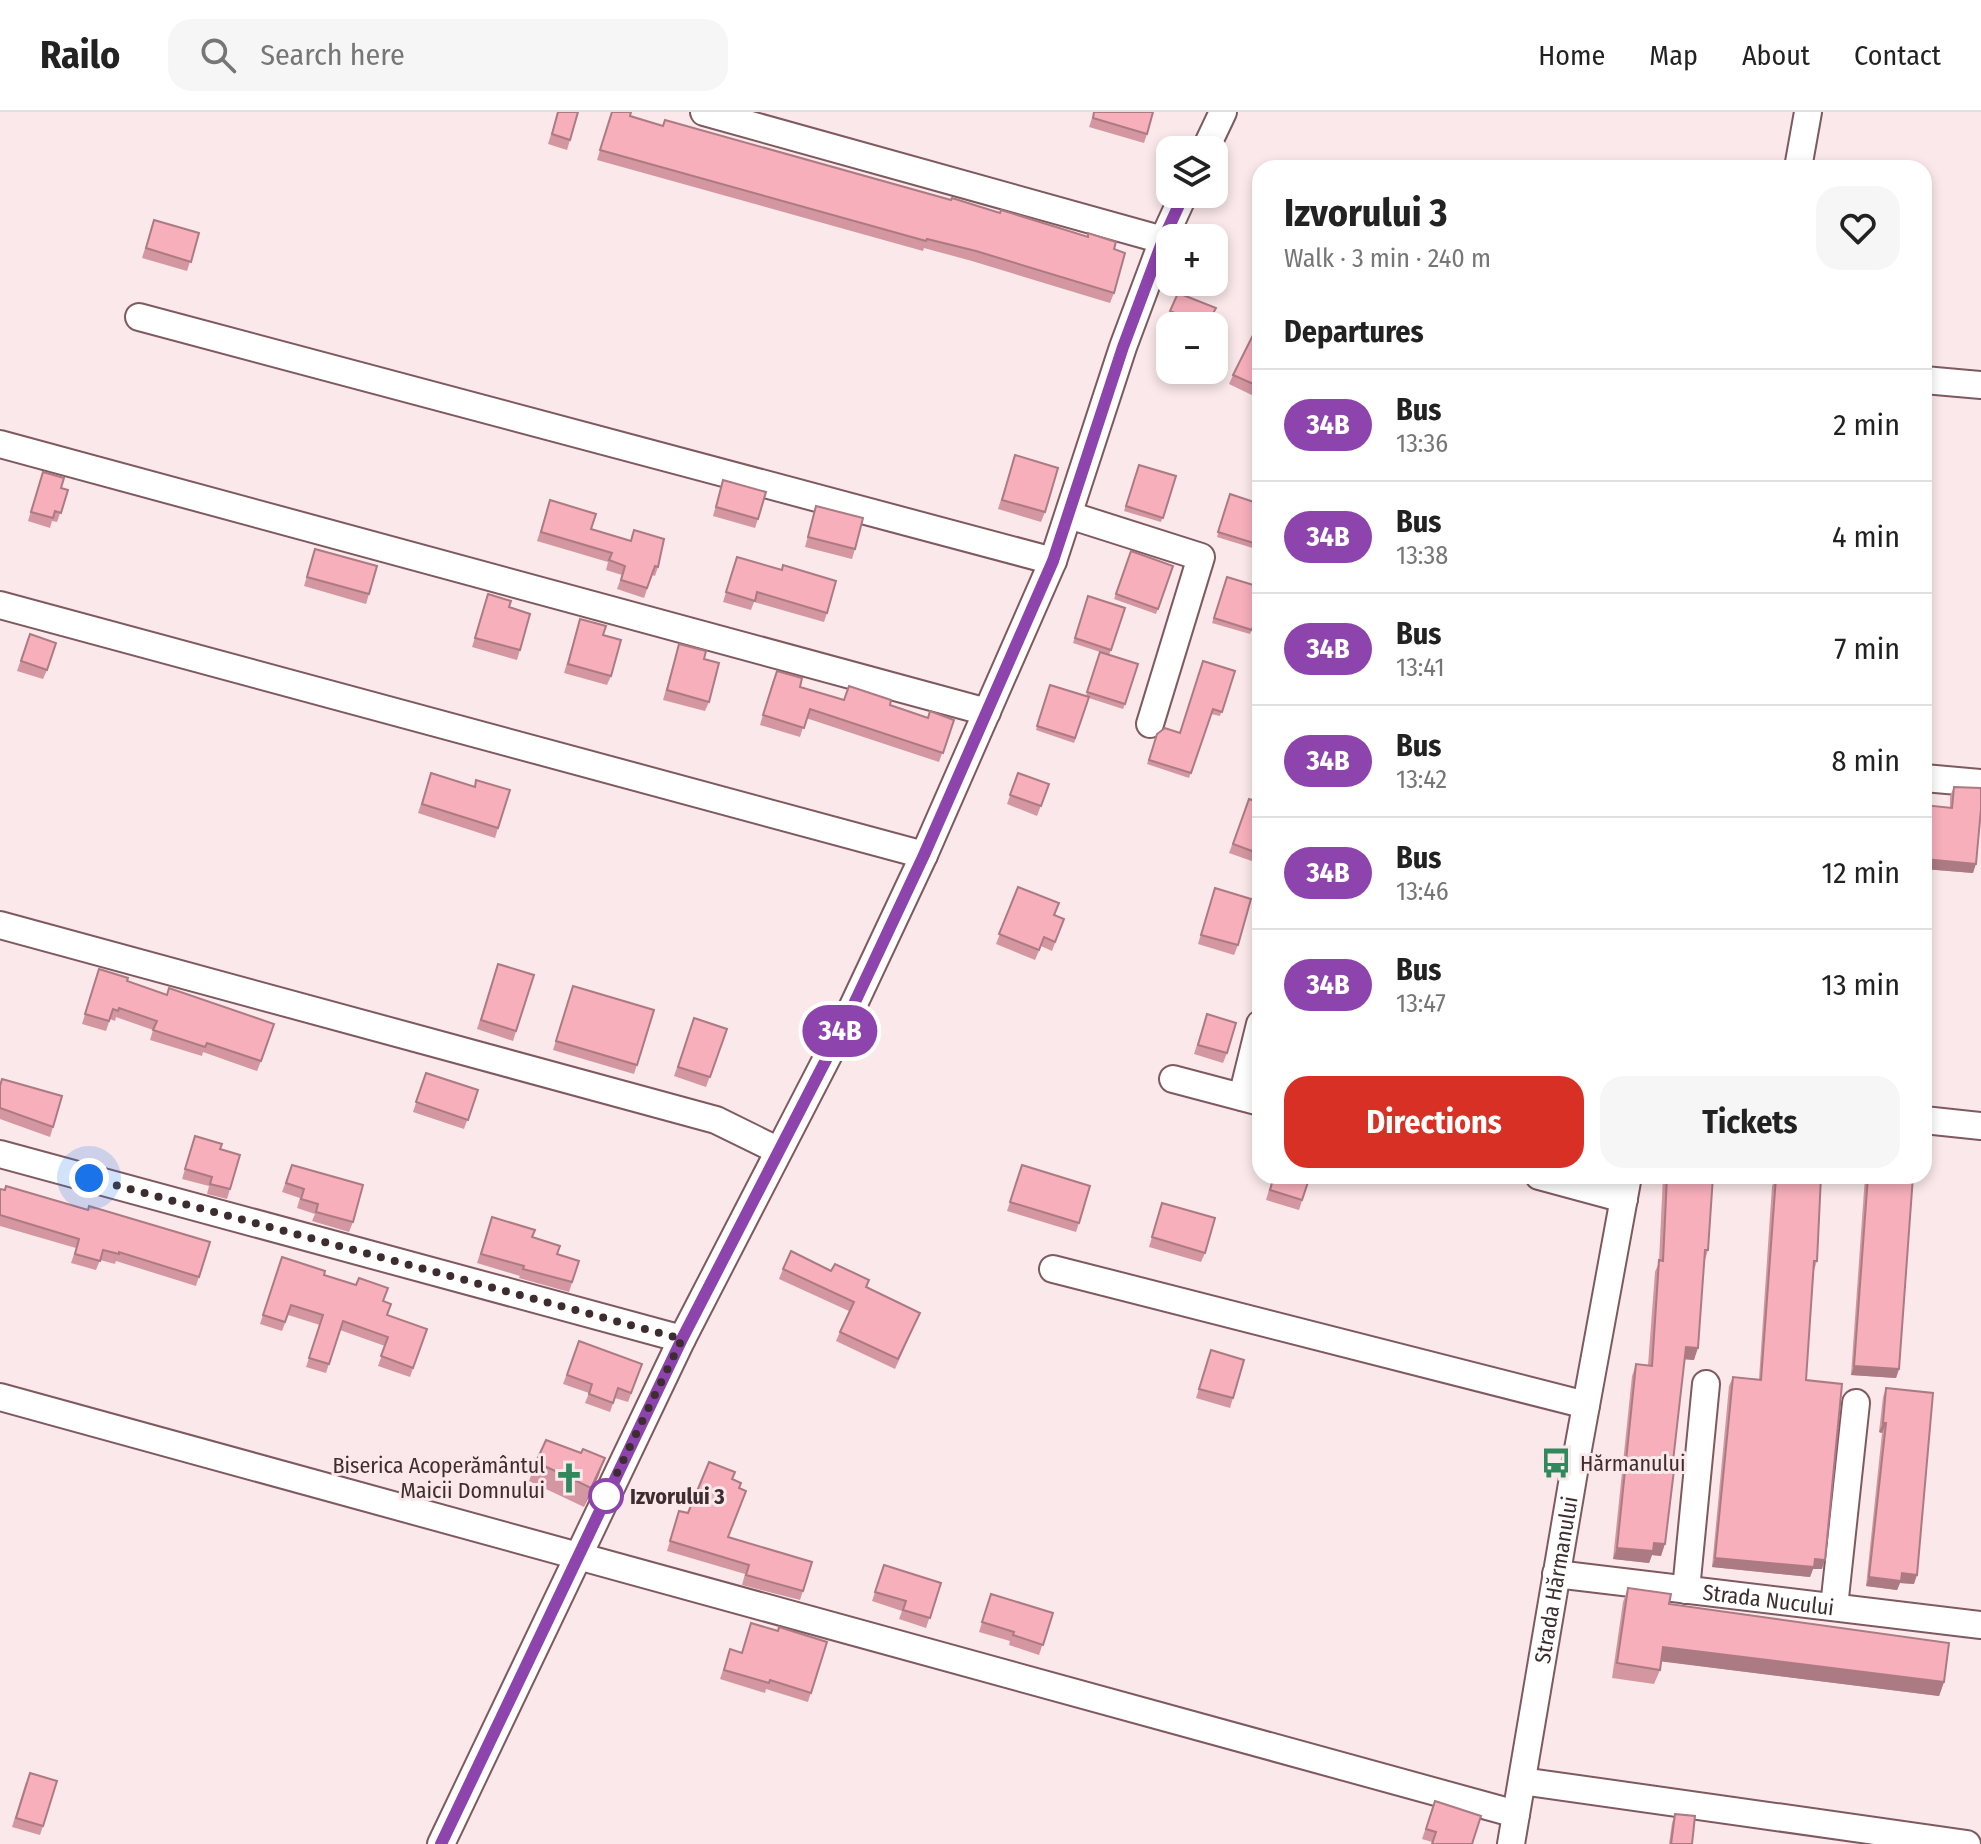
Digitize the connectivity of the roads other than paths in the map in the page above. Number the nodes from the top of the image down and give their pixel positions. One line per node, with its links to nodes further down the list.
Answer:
1 (704, 112): 6 (street)
2 (1223, 112): 4 (street)
3 (1808, 112): 5 (street)
4 (1212, 136)
5 (1799, 160)
6 (1156, 238)
7 (1156, 259): 12 (street)
8 (139, 317): 13 (street)
9 (1932, 381): 10 (street)
10 (1981, 385)
11 (0, 444): 15 (street)
12 (1069, 515): 13 (street); 16 (street)
13 (1053, 561): 15 (street)
14 (0, 605): 19 (street)
15 (987, 712): 19 (street)
16 (1150, 724)
17 (1932, 779): 18 (street)
18 (1981, 783)
19 (924, 855): 25 (street)
20 (0, 925): 25 (street)
21 (1173, 1079): 22 (street)
22 (1251, 1099)
23 (1932, 1121): 24 (street)
24 (1981, 1126)
25 (777, 1150): 30 (street)
26 (0, 1154): 30 (street)
27 (1602, 1184): 28 (street)
28 (1626, 1187): 34 (street, Strada Hărmanului)
29 (1053, 1269): 34 (street)
30 (682, 1339): 35 (street)
31 (1706, 1384): 37 (street)
32 (0, 1397): 35 (street)
33 (1856, 1403): 38 (street)
34 (1586, 1405): 36 (street, Strada Hărmanului)
35 (576, 1557): 41 (street); 42 (street)
36 (1556, 1574): 37 (street, Strada Nucului); 40 (street, Strada Hărmanului)
37 (1686, 1590): 38 (street, Strada Nucului)
38 (1834, 1607): 39 (street, Strada Nucului)
39 (1981, 1625)
40 (1522, 1781): 41 (street, Strada Hărmanului); 44 (street)
41 (1516, 1814): 43 (street, Strada Hărmanului)
42 (441, 1844)
43 (1511, 1844)
44 (1967, 1844)

